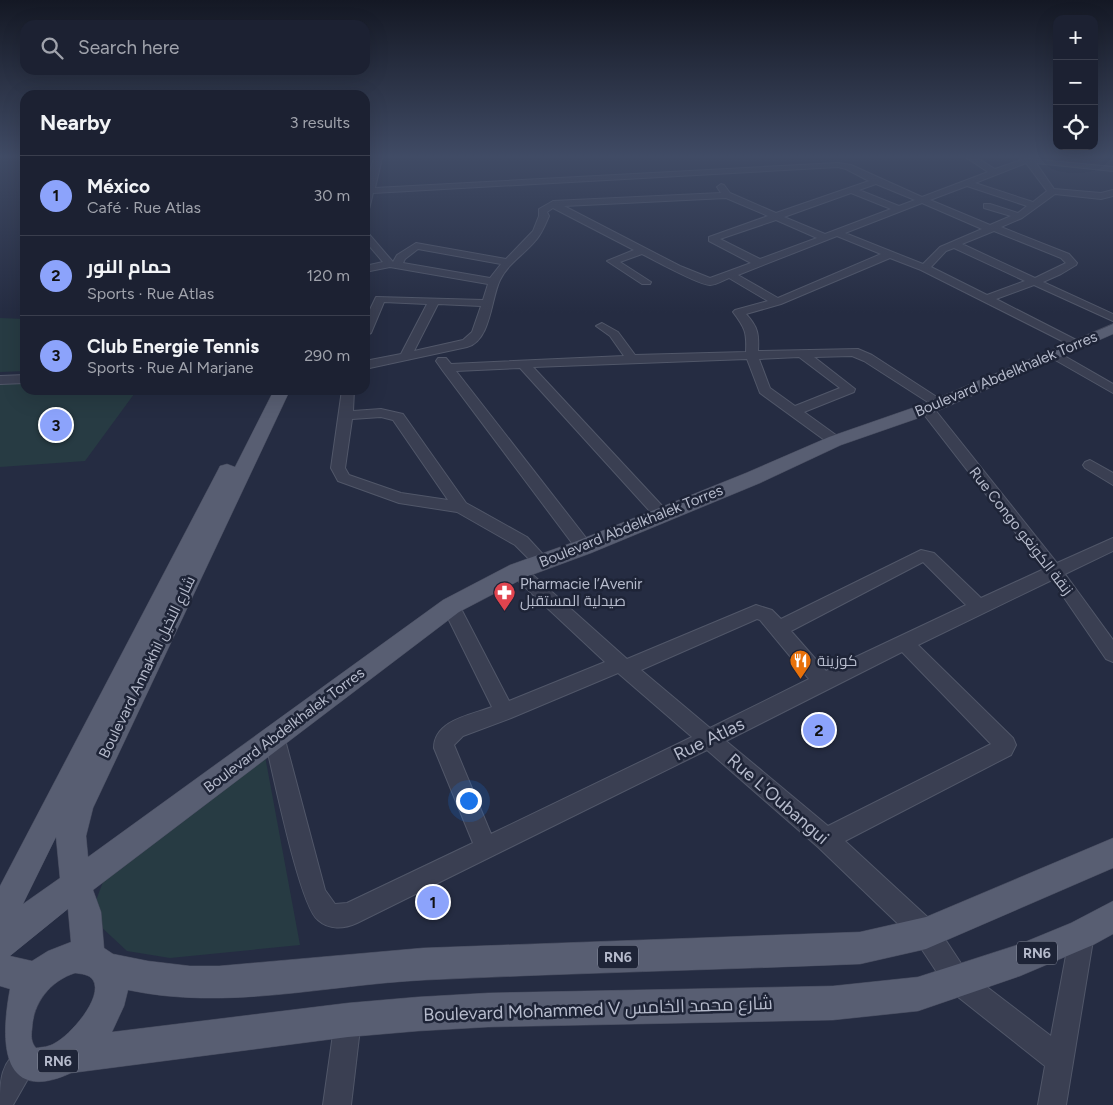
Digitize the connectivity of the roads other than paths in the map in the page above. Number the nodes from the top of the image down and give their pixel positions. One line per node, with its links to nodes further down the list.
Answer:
1 (543, 210): 18 (street)
2 (563, 210): 16 (street)
3 (761, 210): 9 (street)
4 (795, 210): 9 (street)
5 (897, 210): 12 (street)
6 (945, 210): 11 (street)
7 (998, 210): 10 (street)
8 (1028, 210): 10 (street)
9 (776, 216): 13 (street); 19 (street)
10 (1019, 216): 11 (street)
11 (993, 228): 15 (street); 24 (street)
12 (838, 234): 13 (street); 17 (street)
13 (826, 238): 19 (street)
14 (370, 240): 20 (street)
15 (954, 244): 22 (street); 24 (street)
16 (644, 250): 23 (street); 26 (street)
17 (890, 254): 22 (street); 29 (street)
18 (508, 262): 20 (street); 25 (street)
19 (760, 263): 23 (street)
20 (394, 265): 21 (street); 25 (street)
21 (370, 268)
22 (925, 268): 27 (street)
23 (731, 275): 29 (street)
24 (1032, 281): 27 (street); 31 (street)
25 (493, 282): 30 (street)
26 (646, 282)
27 (985, 299): 35 (street)
28 (434, 302): 30 (street); 32 (street); 40 (street)
29 (777, 302): 39 (street)
30 (488, 303): 36 (street)
31 (1113, 318)
32 (370, 322)
33 (602, 326): 41 (street)
34 (1113, 328): 35 (main road, Boulevard Abdelkhalek Torres)
35 (1078, 344): 38 (main road, Boulevard Abdelkhalek Torres)
36 (435, 351): 40 (street); 44 (street)
37 (801, 353): 39 (street); 51 (street); 52 (street)
38 (1054, 354): 47 (street); 51 (main road, Boulevard Abdelkhalek Torres)
39 (752, 355): 41 (street); 52 (street)
40 (405, 357): 42 (street)
41 (632, 359): 43 (street)
42 (370, 364)
43 (523, 364): 44 (street); 58 (street)
44 (447, 368): 60 (street)
45 (20, 379): 46 (street)
46 (0, 380)
47 (1113, 388)
48 (265, 395): 78 (main road, Boulevard Annakhil شارع النخيل)
49 (280, 395): 76 (main road, Boulevard Annakhil شارع النخيل)
50 (348, 395): 53 (street)
51 (933, 406): 54 (main road, Boulevard Abdelkhalek Torres); 62 (street, Rue Congo زنقة الكونغو)
52 (794, 411): 54 (street)
53 (346, 415): 57 (street); 57 (street)
54 (835, 441): 58 (main road, Boulevard Abdelkhalek Torres)
55 (1090, 465): 56 (street)
56 (1113, 480)
57 (461, 507): 61 (street, Rue L'Oubangui)
58 (661, 514): 60 (main road, Boulevard Abdelkhalek Torres)
59 (1113, 544): 62 (street, Rue Atlas)
60 (584, 547): 61 (main road, Boulevard Abdelkhalek Torres)
61 (530, 567): 63 (main road, Boulevard Abdelkhalek Torres); 68 (street, Rue L'Oubangui)
62 (1055, 572): 64 (street, Rue Atlas); 67 (street, Rue Congo زنقة الكونغو)
63 (451, 606): 70 (street); 71 (main road, Boulevard Abdelkhalek Torres)
64 (979, 607): 65 (street); 66 (street, Rue Atlas)
65 (778, 629): 68 (street); 69 (street)
66 (904, 643): 69 (street, Rue Atlas); 73 (street)
67 (1113, 654)
68 (622, 666): 70 (street); 72 (street, Rue L'Oubangui)
69 (823, 681): 72 (street, Rue Atlas)
70 (504, 712): 74 (street)
71 (274, 736): 74 (street, Rue Atlas); 76 (main road, Boulevard Abdelkhalek Torres)
72 (709, 739): 73 (street, Rue L'Oubangui); 74 (street, Rue Atlas)
73 (826, 839): 79 (street, Rue L'Oubangui)
74 (486, 848)
75 (1113, 853): 79 (main road, RN6)
76 (76, 886): 81 (main road, Boulevard Abdelkhalek Torres); 82 (main road, Boulevard Annakhil شارع النخيل)
77 (1113, 917): 80 (main road, Boulevard Mohammed V شارع محمد الخامس / RN6)
78 (0, 918)
79 (926, 934): 82 (main road, RN6); 84 (street, Rue L'Oubangui)
80 (1082, 934): 84 (main road, Boulevard Mohammed V شارع محمد الخامس / RN6); 88 (street)
81 (0, 944)
82 (97, 963): 85 (main road, RN6); 87 (main road, RN6)
83 (0, 970): 85 (main road)
84 (957, 980): 86 (main road, Boulevard Mohammed V شارع محمد الخامس / RN6); 88 (street, Rue L'Oubangui)
85 (18, 997): 89 (main road)
86 (348, 1020): 87 (main road, Boulevard Mohammed V شارع محمد الخامس / RN6); 91 (street)
87 (70, 1055): 89 (main road, RN6)
88 (1060, 1060): 92 (street)
89 (13, 1062): 90 (street)
90 (0, 1101)
91 (337, 1105)
92 (1052, 1105)

